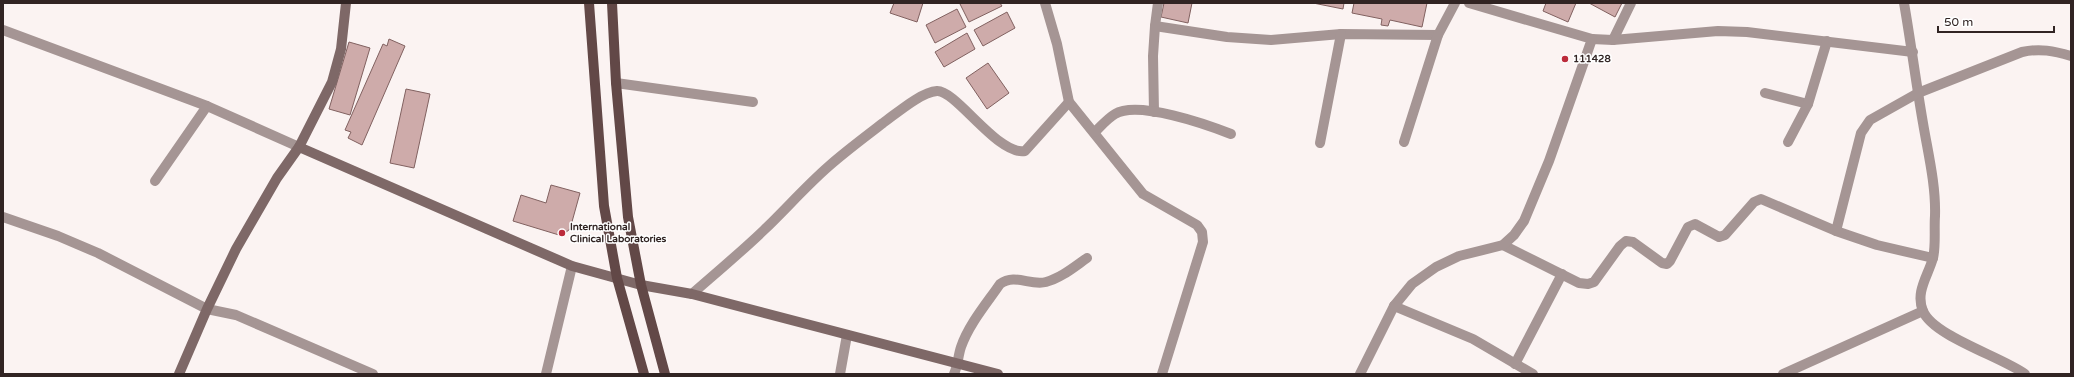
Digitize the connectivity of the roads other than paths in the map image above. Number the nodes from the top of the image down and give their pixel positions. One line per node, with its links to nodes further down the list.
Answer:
1 (346, 3): 32 (street)
2 (589, 3): 41 (main road)
3 (612, 3): 19 (main road)
4 (1045, 3): 23 (street)
5 (1158, 3): 10 (street)
6 (1455, 3): 13 (street)
7 (1469, 3): 14 (street)
8 (1632, 3): 15 (street)
9 (1904, 3): 17 (street)
10 (1155, 26): 12 (street); 26 (street)
11 (3, 30): 25 (street)
12 (1341, 34): 13 (street); 31 (street)
13 (1438, 35): 29 (street)
14 (1592, 39): 15 (street); 36 (street)
15 (1613, 40): 16 (street)
16 (1827, 41): 17 (street); 24 (street)
17 (1912, 52): 21 (street)
18 (2071, 56): 21 (street)
19 (616, 83): 22 (street); 42 (main road)
20 (1765, 93): 24 (street)
21 (1918, 93): 35 (street); 38 (street)
22 (753, 102)
23 (1069, 102): 27 (street); 43 (street)
24 (1808, 104): 30 (street)
25 (207, 106): 32 (street); 33 (street)
26 (1154, 112): 27 (street); 28 (street)
27 (1095, 132): 59 (street)
28 (1231, 134)
29 (1404, 142)
30 (1788, 142)
31 (1320, 143)
32 (299, 147): 39 (street); 45 (street)
33 (154, 181)
34 (3, 217): 45 (street)
35 (1836, 231): 38 (street); 40 (street)
36 (1503, 245): 40 (street); 44 (street)
37 (1087, 258): 48 (street)
38 (1933, 258): 46 (street)
39 (572, 266): 41 (street); 53 (street)
40 (1562, 274): 49 (street)
41 (617, 278): 42 (street); 54 (main road)
42 (641, 285): 43 (street); 55 (main road)
43 (692, 294): 47 (street)
44 (1394, 306): 49 (street); 60 (street)
45 (206, 309): 51 (street); 52 (street)
46 (1923, 311): 50 (street); 63 (street)
47 (847, 335): 48 (street); 56 (street)
48 (958, 363): 57 (street); 58 (street)
49 (1515, 364): 61 (street)
50 (1796, 372): 62 (street)
51 (179, 374)
52 (373, 374)
53 (546, 374)
54 (644, 374)
55 (665, 374)
56 (840, 374)
57 (954, 374)
58 (998, 374)
59 (1162, 374)
60 (1360, 374)
61 (1533, 374)
62 (1783, 374)
63 (2025, 374)

